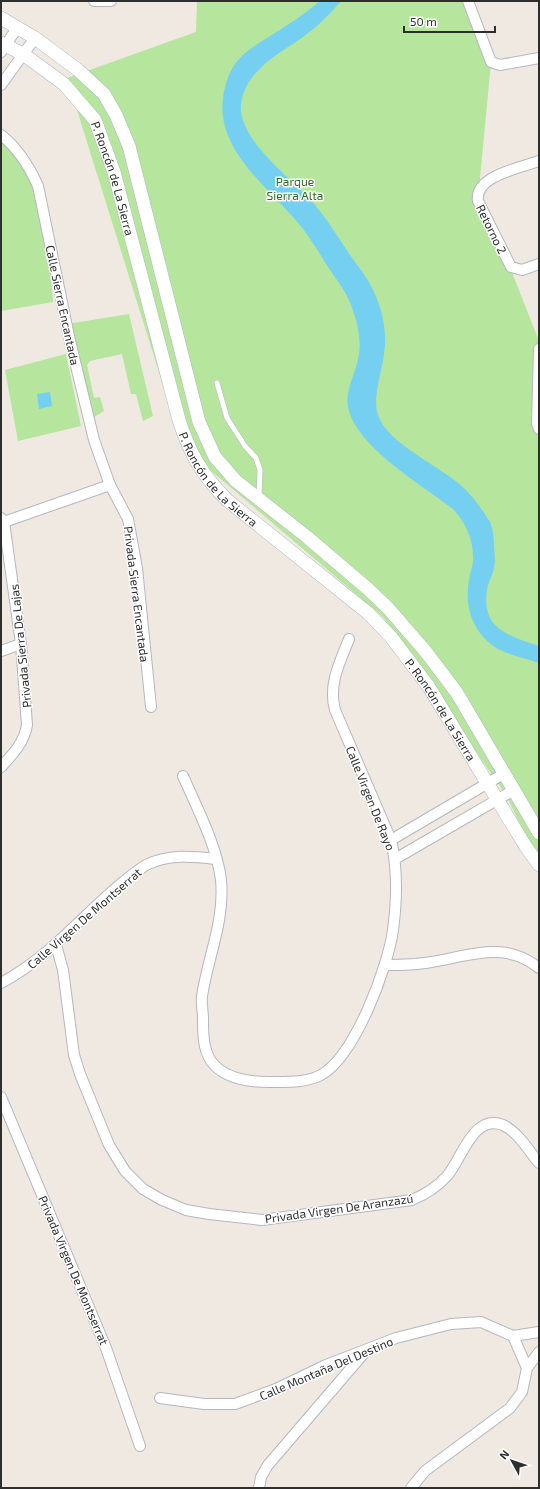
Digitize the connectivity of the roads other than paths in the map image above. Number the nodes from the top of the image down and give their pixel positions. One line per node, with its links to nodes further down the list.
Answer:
1 (94, 1): 2 (street)
2 (111, 1)
3 (468, 1): 9 (street)
4 (1, 18): 5 (street, P. Roncón de La Sierra)
5 (17, 28): 6 (street, P. Roncón de La Sierra); 7 (street)
6 (35, 38): 8 (street); 18 (street, P. Roncón de La Sierra)
7 (2, 47): 8 (street, P. Roncón de La Sierra)
8 (23, 54): 10 (street); 21 (street, P. Roncón de La Sierra)
9 (539, 58)
10 (1, 85)
11 (1, 135): 17 (street, Calle Sierra Encantada)
12 (539, 162): 13 (street, Retorno 2)
13 (535, 265)
14 (539, 350): 16 (street)
15 (217, 383): 18 (lane)
16 (539, 429)
17 (110, 485): 20 (street); 25 (street, Privada Sierra Encantada)
18 (258, 500): 19 (street, P. Roncón de La Sierra)
19 (284, 519): 21 (street); 27 (street, P. Roncón de La Sierra)
20 (2, 521): 23 (street, Privada Sierra De Lajas)
21 (271, 536): 29 (street, P. Roncón de La Sierra)
22 (349, 638): 33 (street, Calle Virgen De Rayo)
23 (21, 644): 24 (street); 26 (street, Privada Sierra De Lajas)
24 (1, 651)
25 (151, 707)
26 (1, 767)
27 (505, 773): 29 (street); 30 (street, P. Roncón de La Sierra)
28 (183, 776): 34 (street, Calle Virgen De Rayo)
29 (488, 783): 31 (street, P. Roncón de La Sierra); 33 (street)
30 (514, 790): 31 (street); 32 (street, P. Roncón de La Sierra)
31 (497, 799): 35 (street); 36 (street, P. Roncón de La Sierra)
32 (539, 833)
33 (391, 840): 35 (street, Calle Virgen De Rayo)
34 (216, 859): 37 (street, Calle Virgen De Montserrat); 38 (street, Calle Virgen De Rayo)
35 (395, 859): 38 (street, Calle Virgen De Rayo)
36 (539, 865)
37 (56, 945): 40 (street, Calle Virgen De Montserrat); 42 (street, Privada Virgen De Aranzazú)
38 (385, 965): 39 (street)
39 (539, 968)
40 (1, 983)
41 (1, 1097): 49 (street, Privada Virgen De Montserrat)
42 (539, 1163)
43 (539, 1332): 44 (street)
44 (513, 1336): 45 (street, Calle Montaña Del Destino); 47 (street)
45 (365, 1352): 48 (street, Calle Montaña Del Destino); 50 (street)
46 (539, 1352): 47 (street)
47 (527, 1368): 51 (street)
48 (160, 1398)
49 (140, 1446)
50 (259, 1488)
51 (411, 1488)

